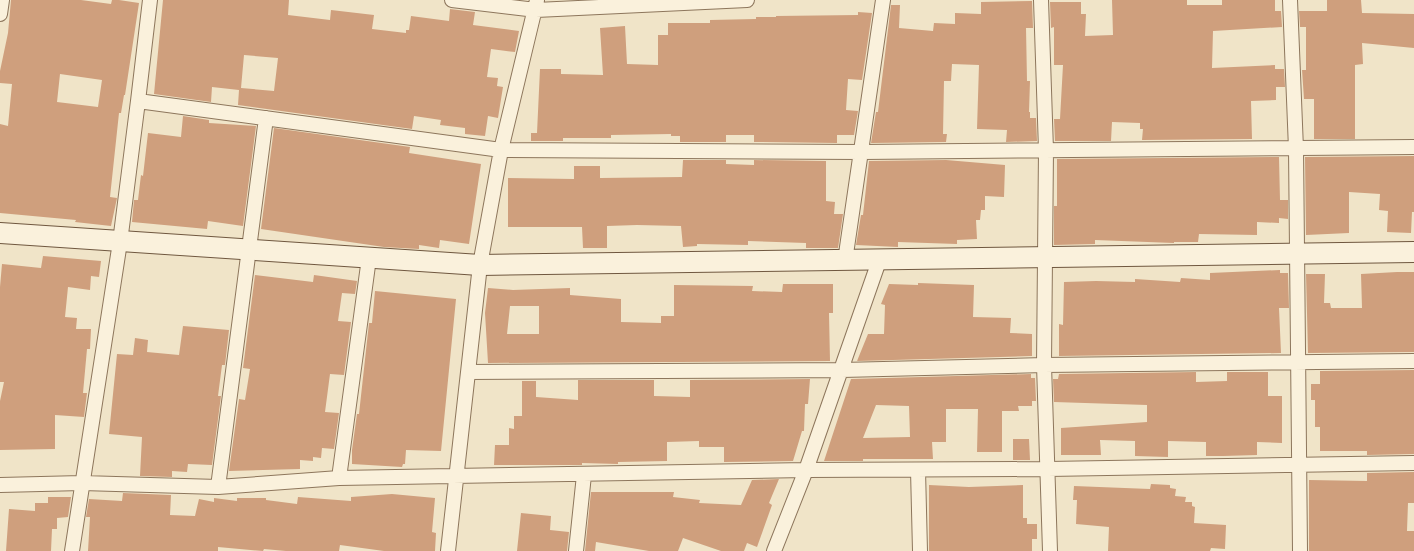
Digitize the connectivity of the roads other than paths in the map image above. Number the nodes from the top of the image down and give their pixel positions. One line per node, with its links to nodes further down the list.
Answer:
1 (2, 0): 9 (street)
2 (150, 0): 10 (street)
3 (452, 0): 8 (street)
4 (747, 0): 8 (street)
5 (883, 0): 16 (street)
6 (1041, 0): 15 (street)
7 (1290, 0): 13 (street)
8 (536, 5): 14 (street)
9 (0, 14)
10 (138, 101): 11 (street); 18 (street)
11 (266, 118): 14 (street); 19 (street)
12 (1414, 147): 13 (street)
13 (1296, 149): 15 (street); 21 (street)
14 (501, 150): 16 (street); 26 (street)
15 (1046, 150): 16 (street); 23 (street)
16 (862, 152): 24 (street)
17 (0, 233): 18 (street)
18 (120, 242): 19 (street); 40 (street)
19 (248, 251): 22 (street); 42 (street)
20 (1414, 252): 21 (street)
21 (1298, 254): 23 (street); 27 (street)
22 (369, 258): 26 (street); 39 (street)
23 (1044, 258): 25 (street); 29 (street)
24 (845, 261): 25 (street); 26 (street)
25 (879, 261): 30 (street)
26 (480, 265): 31 (street)
27 (1299, 361): 28 (street); 29 (street); 33 (street)
28 (1414, 361)
29 (1044, 365): 30 (street); 34 (street)
30 (842, 370): 31 (street); 35 (street)
31 (468, 372): 38 (street)
32 (1414, 463): 33 (street)
33 (1300, 465): 34 (street); 49 (street)
34 (1048, 469): 36 (street); 48 (street)
35 (806, 470): 36 (street); 37 (street); 46 (street)
36 (918, 470): 47 (street)
37 (584, 475): 38 (street); 45 (street)
38 (456, 476): 39 (street); 44 (street)
39 (339, 478): 42 (street)
40 (82, 483): 41 (street); 42 (street); 43 (street)
41 (0, 485)
42 (218, 487)
43 (72, 551)
44 (448, 551)
45 (576, 551)
46 (774, 551)
47 (920, 551)
48 (1050, 551)
49 (1300, 551)

